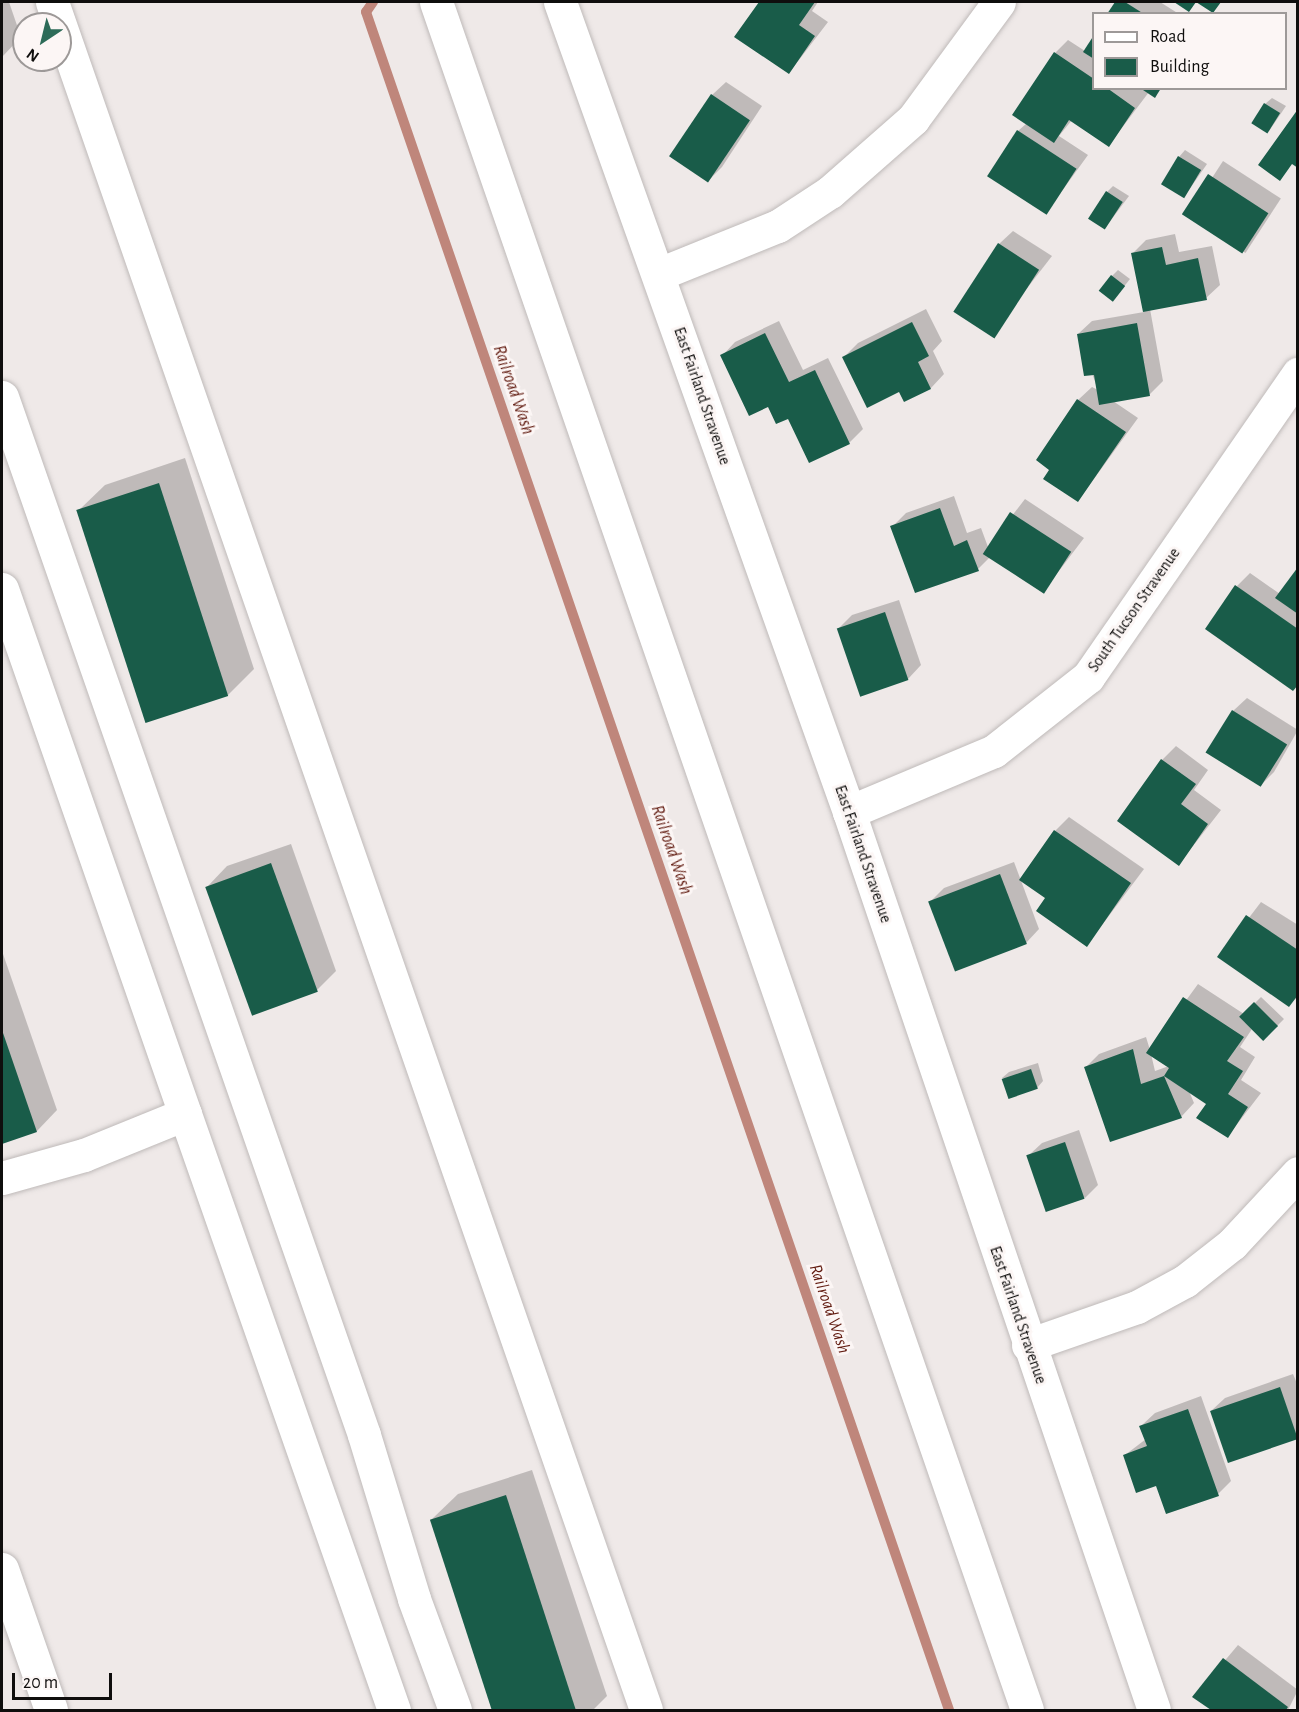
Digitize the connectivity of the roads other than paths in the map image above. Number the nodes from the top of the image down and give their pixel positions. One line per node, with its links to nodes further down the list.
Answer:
1 (52, 2): 18 (street)
2 (436, 2): 19 (street)
3 (560, 2): 5 (street, East Fairland Stravenue)
4 (999, 2): 5 (street)
5 (659, 274): 9 (street, East Fairland Stravenue)
6 (1298, 374): 9 (street, South Tucson Stravenue)
7 (2, 397): 17 (street)
8 (2, 589): 10 (street)
9 (849, 812): 13 (street, East Fairland Stravenue)
10 (184, 1114): 12 (street); 16 (street)
11 (1298, 1173): 13 (street)
12 (2, 1178)
13 (1028, 1345): 20 (street, East Fairland Stravenue)
14 (2, 1569): 15 (street)
15 (51, 1710)
16 (394, 1710)
17 (455, 1710)
18 (646, 1710)
19 (1027, 1710)
20 (1154, 1710)

